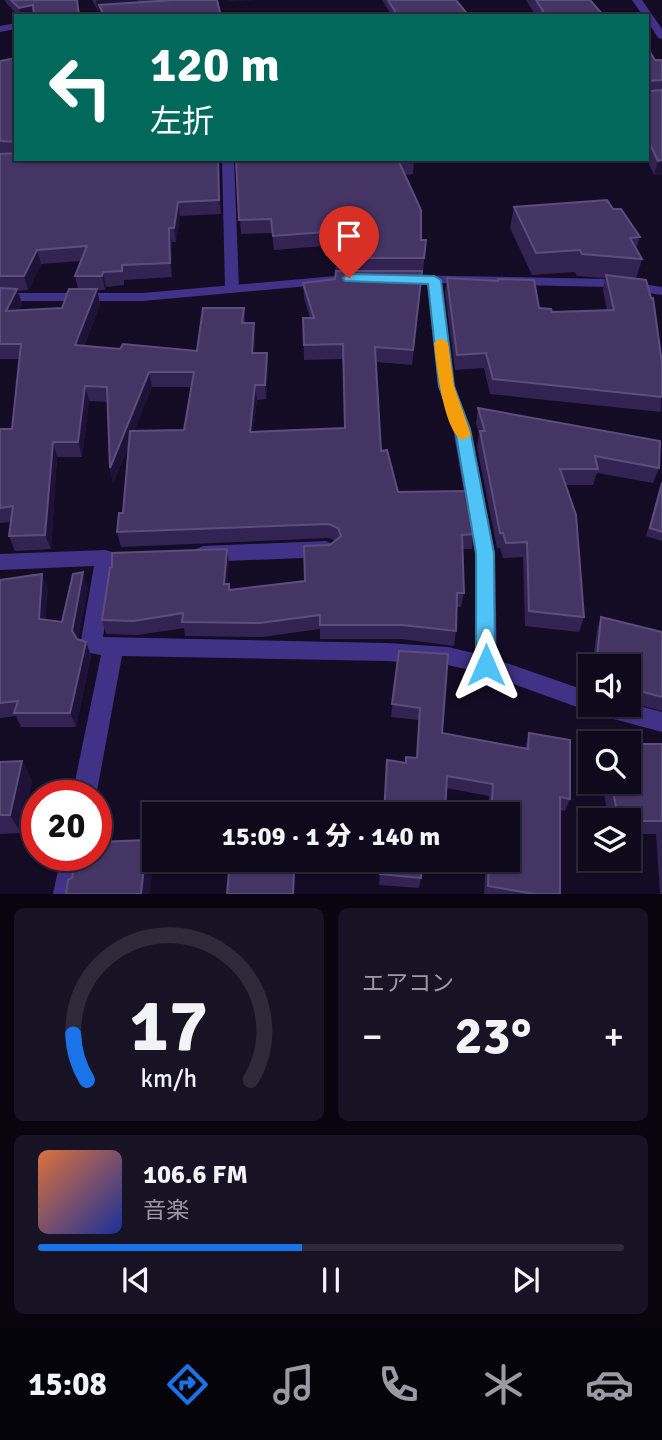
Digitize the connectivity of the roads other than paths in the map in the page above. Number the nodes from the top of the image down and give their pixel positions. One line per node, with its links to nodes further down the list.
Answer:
1 (139, 9): 2 (street)
2 (103, 14)
3 (649, 17): 4 (street)
4 (662, 36)
5 (228, 161): 7 (street)
6 (434, 280): 7 (street); 8 (street); 14 (street)
7 (232, 289): 9 (street)
8 (662, 291)
9 (0, 297)
10 (329, 549): 11 (street)
11 (184, 555)
12 (0, 562): 13 (street)
13 (113, 648): 14 (street); 18 (street)
14 (486, 665): 15 (street)
15 (578, 698)
16 (641, 716): 17 (street)
17 (662, 722)
18 (88, 780)
19 (70, 871): 20 (street)
20 (66, 894)

